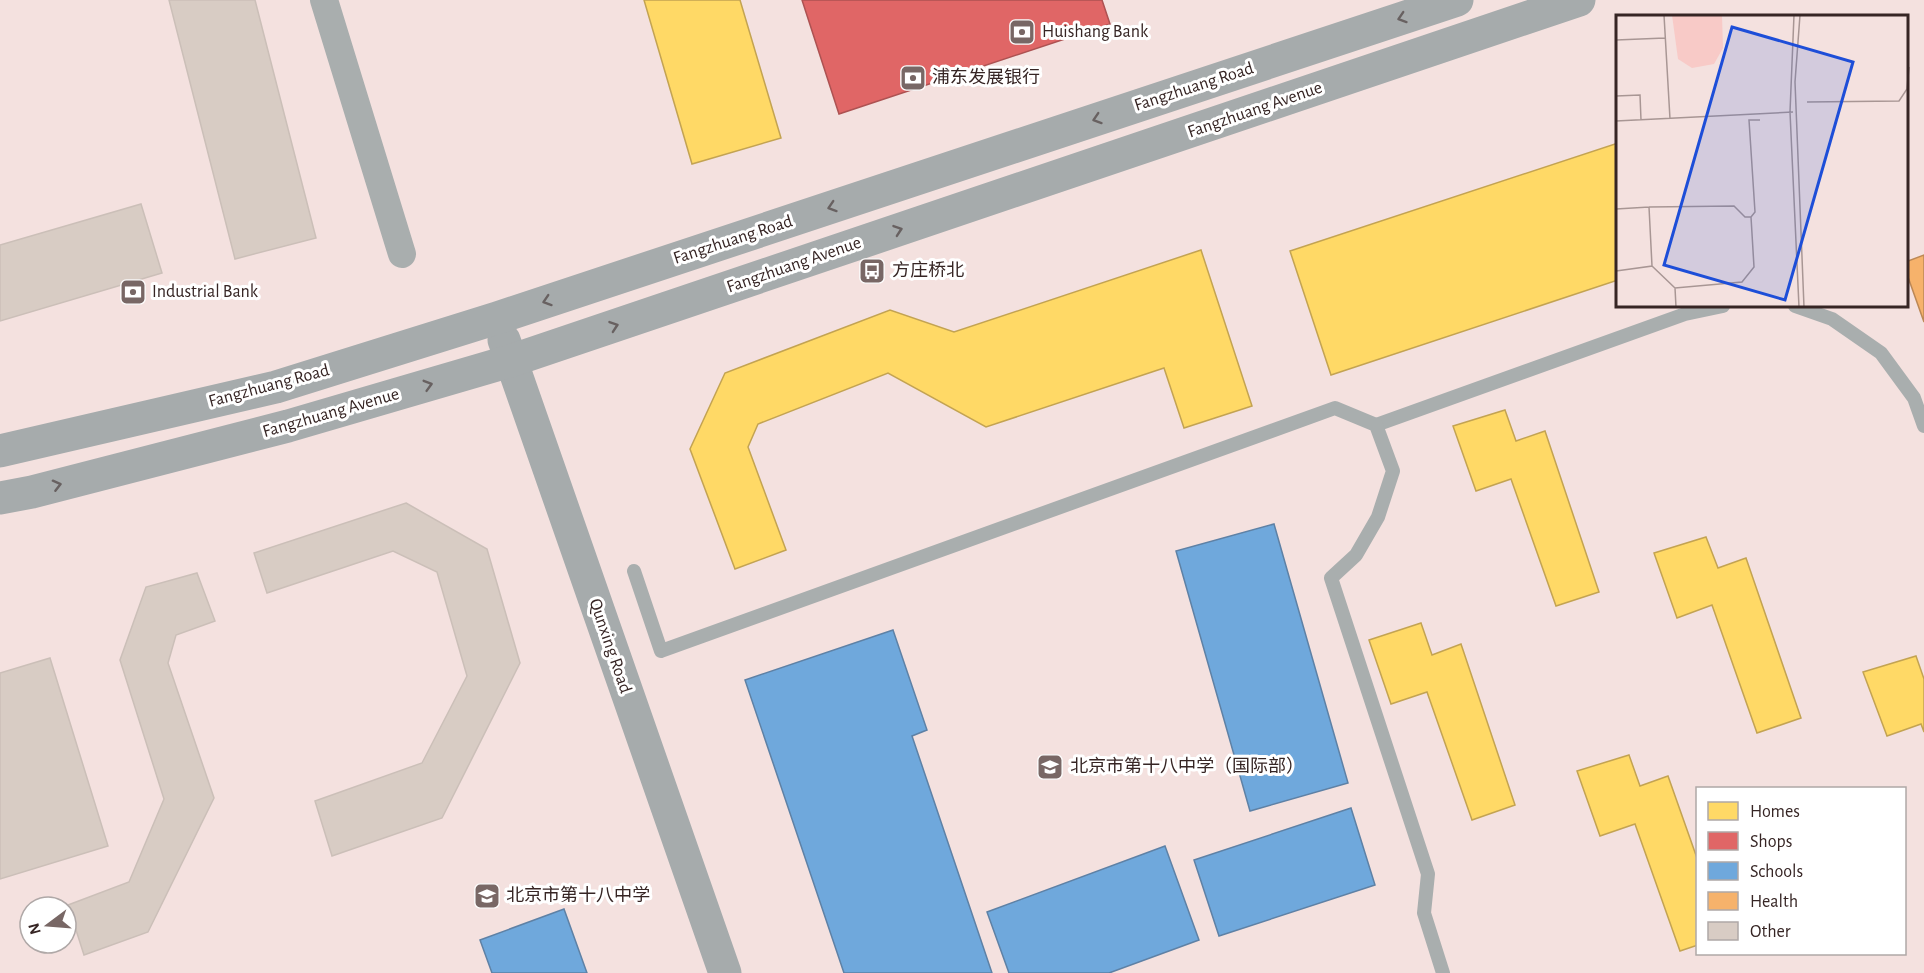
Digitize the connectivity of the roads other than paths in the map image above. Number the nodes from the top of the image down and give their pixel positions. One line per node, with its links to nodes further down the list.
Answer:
1 (324, 0): 4 (street)
2 (1457, 0): 7 (main road, Fangzhuang Road, one-way to 7)
3 (1579, 0): 8 (main road, Fangzhuang Avenue, one-way to 3)
4 (402, 254)
5 (1714, 308): 9 (lane)
6 (1801, 308): 10 (lane)
7 (496, 318): 8 (main road, Qunxing Road); 11 (main road, Fangzhuang Road)
8 (510, 361): 12 (main road, Fangzhuang Avenue, one-way to 8); 14 (main road, Qunxing Road)
9 (1376, 425): 13 (lane); 15 (lane)
10 (1924, 426)
11 (0, 451)
12 (0, 498)
13 (634, 571)
14 (725, 973)
15 (1443, 973)

